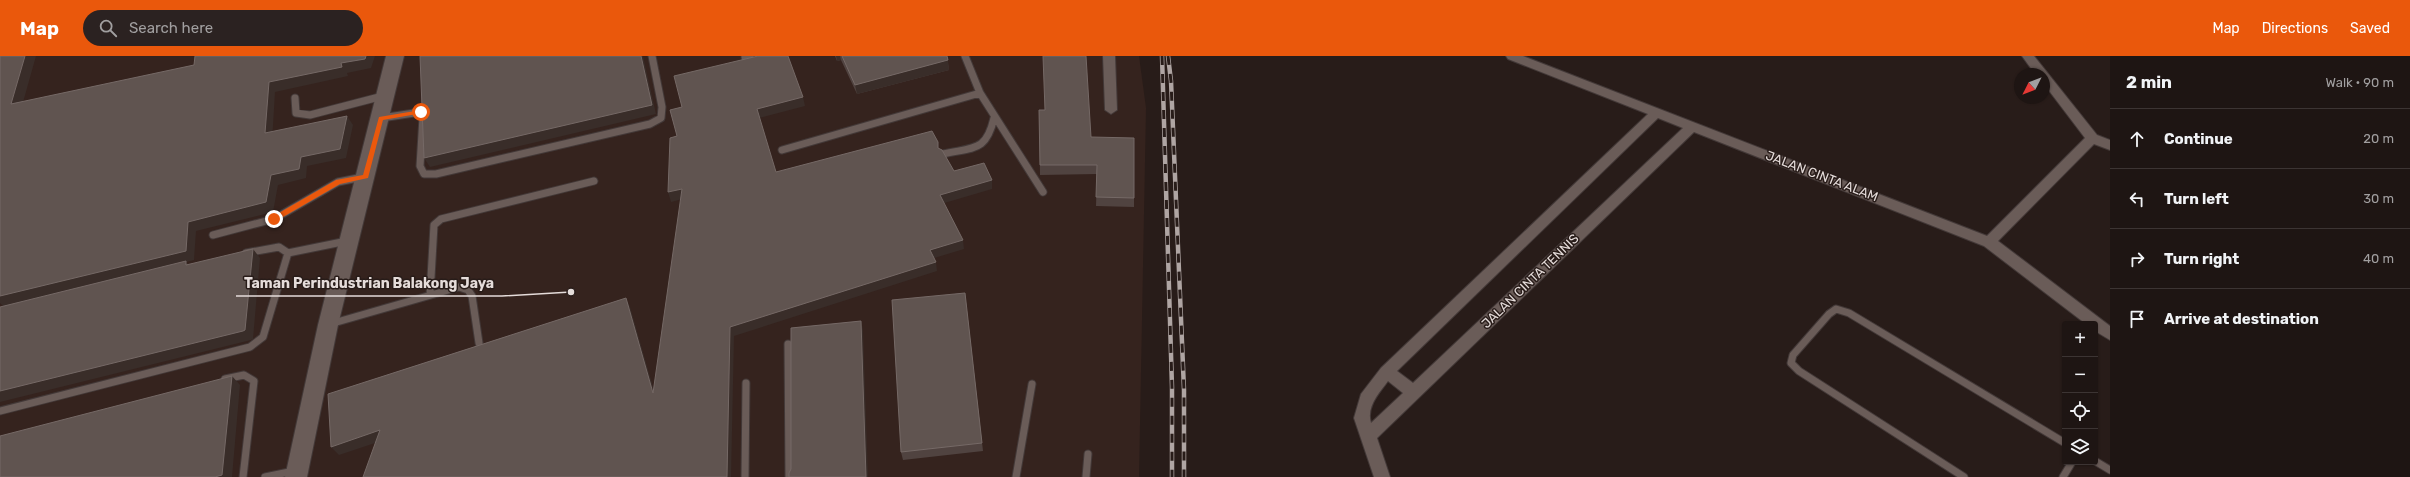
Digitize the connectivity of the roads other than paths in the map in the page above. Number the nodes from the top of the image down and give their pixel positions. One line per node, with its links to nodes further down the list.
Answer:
1 (395, 56): 10 (street)
2 (652, 56): 14 (lane)
3 (965, 56): 9 (lane)
4 (1109, 56): 12 (street)
5 (1512, 56): 13 (street, JALAN CINTA ALAM)
6 (2028, 56): 7 (street)
7 (2037, 68)
8 (2050, 84): 17 (street)
9 (980, 93): 15 (lane); 19 (lane)
10 (387, 95): 11 (lane); 14 (street)
11 (295, 98)
12 (1111, 110)
13 (1657, 112): 16 (street, JALAN CINTA ALAM); 34 (street)
14 (381, 118): 21 (street)
15 (994, 118): 20 (lane); 23 (lane)
16 (1693, 126): 26 (street, JALAN CINTA ALAM); 38 (street, JALAN CINTA TENNIS)
17 (2092, 138): 18 (street); 26 (street)
18 (2110, 145)
19 (782, 150)
20 (943, 154)
21 (366, 176): 24 (lane); 25 (street)
22 (594, 181): 29 (lane)
23 (1042, 192)
24 (212, 235)
25 (349, 241): 27 (lane); 30 (street)
26 (1989, 242): 31 (street, JALAN CINTA ALAM)
27 (288, 253): 28 (lane); 39 (lane)
28 (241, 254)
29 (430, 295): 30 (lane); 32 (lane)
30 (328, 325): 46 (street)
31 (2110, 334)
32 (479, 342)
33 (788, 344): 50 (lane)
34 (1386, 372): 38 (street); 40 (street)
35 (213, 382): 47 (lane)
36 (746, 383): 49 (lane)
37 (1032, 384): 51 (lane)
38 (1414, 392): 40 (street, JALAN CINTA TENNIS)
39 (0, 411)
40 (1367, 437): 53 (street)
41 (2062, 441): 54 (lane)
42 (1088, 454): 52 (lane)
43 (2098, 463): 45 (lane)
44 (2070, 465): 55 (lane)
45 (2110, 470)
46 (296, 474): 48 (lane)
47 (243, 477)
48 (265, 477)
49 (745, 477)
50 (790, 477)
51 (1016, 477)
52 (1086, 477)
53 (1382, 477)
54 (1964, 477)
55 (2062, 477)

